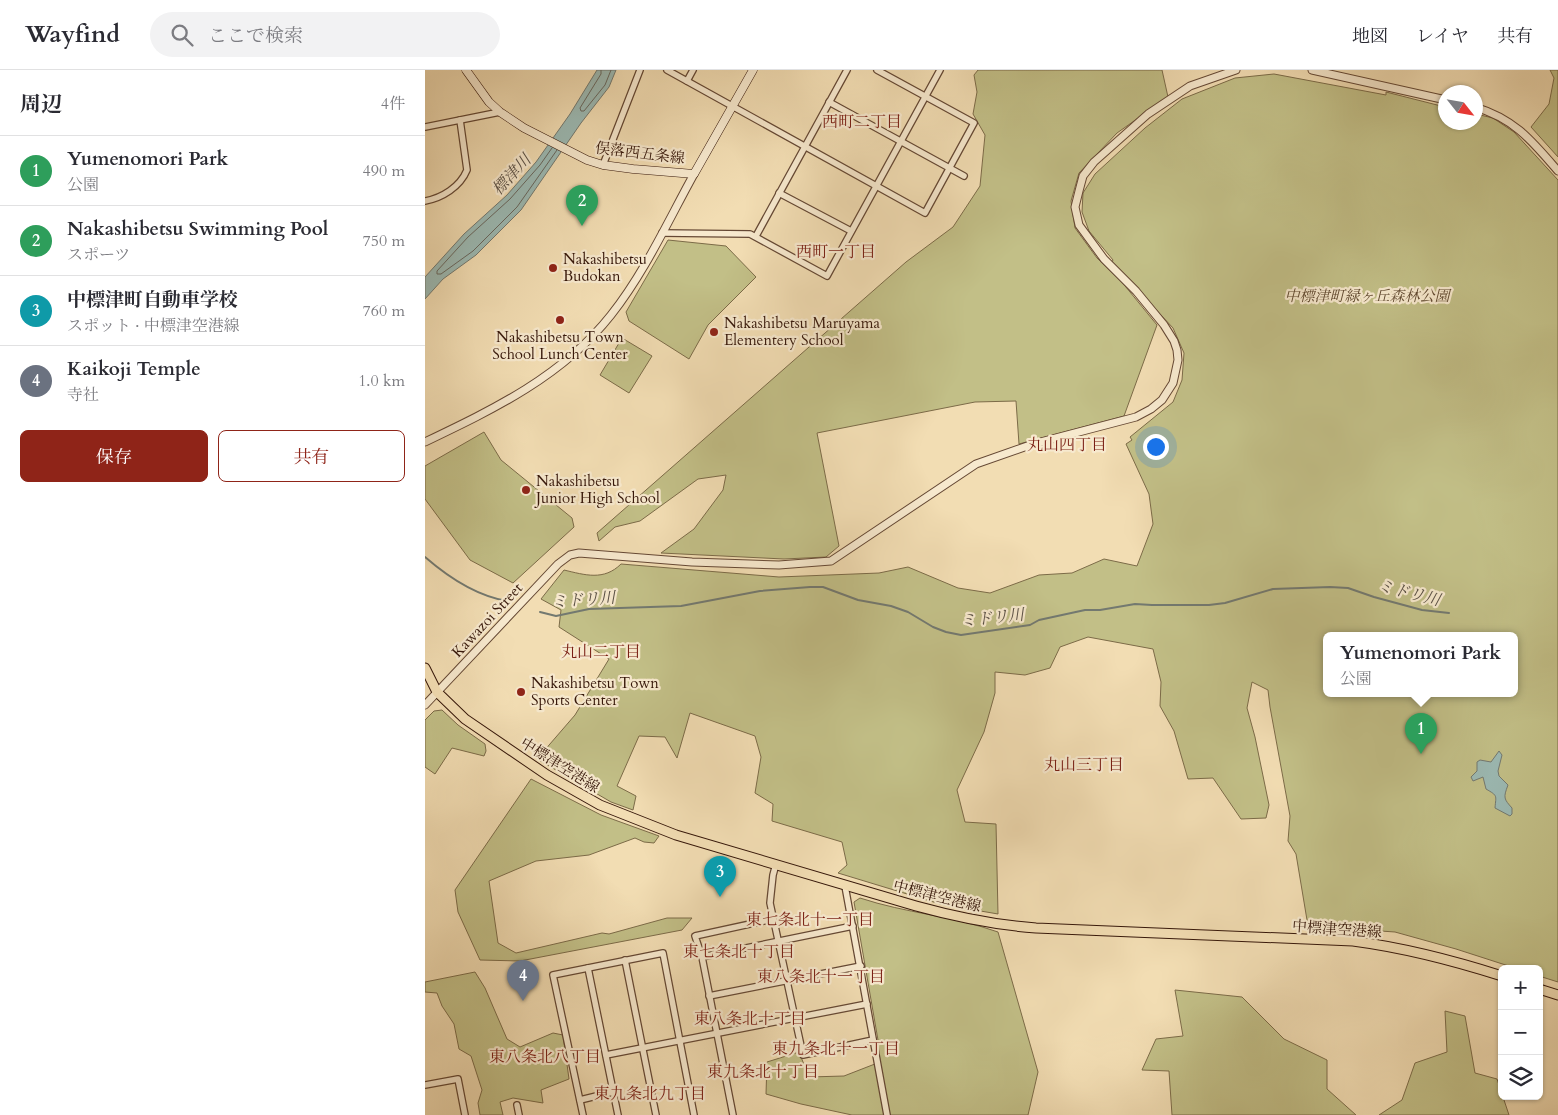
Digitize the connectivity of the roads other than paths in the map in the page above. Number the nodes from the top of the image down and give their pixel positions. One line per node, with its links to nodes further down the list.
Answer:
1 (466, 70): 17 (main road, 俣落西五条線)
2 (640, 70): 22 (street)
3 (667, 70): 11 (street)
4 (693, 70): 11 (street)
5 (753, 70): 15 (main road, 俣落西五条線)
6 (847, 70): 14 (street)
7 (877, 70): 12 (street)
8 (940, 70): 12 (street)
9 (1235, 70): 35 (street, Kawazoi Street)
10 (1312, 70): 13 (street)
11 (687, 81): 15 (street)
12 (925, 96): 20 (street); 23 (street)
13 (1438, 98)
14 (829, 102): 20 (street); 21 (street)
15 (733, 106): 21 (street); 25 (main road, 俣落西五条線)
16 (1483, 110): 24 (street)
17 (500, 112): 18 (street); 22 (main road, 俣落西五条線)
18 (460, 120): 19 (street); 29 (street)
19 (425, 127)
20 (901, 141): 23 (street); 27 (street)
21 (805, 147): 27 (street); 28 (street)
22 (603, 165): 25 (main road, 俣落西五条線)
23 (949, 168): 26 (street); 27 (street)
24 (1558, 171)
25 (694, 174): 31 (street)
26 (964, 176)
27 (876, 186): 30 (street)
28 (779, 193): 30 (street); 32 (street)
29 (425, 201)
30 (851, 231): 32 (street)
31 (662, 233): 32 (street); 33 (street)
32 (756, 236)
33 (425, 442)
34 (425, 668): 35 (main road, 中標津空港線)
35 (437, 692): 36 (street, Kawazoi Street); 37 (main road, 中標津空港線)
36 (425, 705)
37 (776, 864): 38 (main road, 中標津空港線); 39 (street)
38 (845, 886): 40 (street); 46 (main road, 中標津空港線)
39 (773, 919): 41 (street); 42 (street)
40 (853, 926): 41 (street); 44 (street)
41 (779, 942): 42 (street); 47 (street)
42 (702, 957): 50 (street)
43 (625, 960): 45 (street); 55 (street); 56 (street)
44 (861, 966): 47 (street); 51 (street)
45 (589, 968): 57 (street); 60 (street)
46 (1498, 975)
47 (787, 982): 50 (street); 52 (street)
48 (1543, 990): 49 (main road)
49 (1558, 995)
50 (709, 996): 53 (street)
51 (867, 1004): 52 (street); 54 (street)
52 (795, 1018): 53 (street); 54 (street)
53 (717, 1034): 55 (street); 68 (street)
54 (873, 1040): 69 (street)
55 (679, 1041): 56 (street); 67 (street)
56 (643, 1048): 57 (street); 66 (street)
57 (606, 1056): 59 (street)
58 (425, 1085): 62 (street)
59 (613, 1092): 60 (street); 65 (street)
60 (580, 1100): 64 (street)
61 (517, 1105): 63 (street)
62 (465, 1115)
63 (519, 1115)
64 (583, 1115)
65 (618, 1115)
66 (656, 1115)
67 (694, 1115)
68 (733, 1115)
69 (887, 1115)

